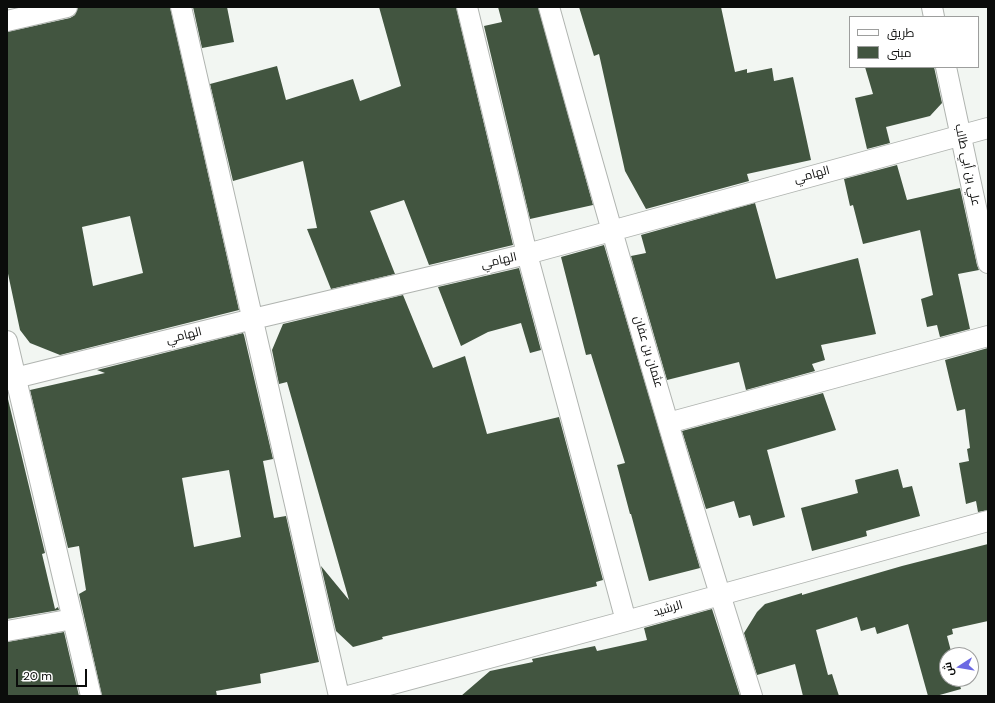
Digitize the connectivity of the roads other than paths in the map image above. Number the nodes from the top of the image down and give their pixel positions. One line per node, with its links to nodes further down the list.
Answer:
1 (67, 7): 5 (street)
2 (181, 7): 12 (street)
3 (467, 7): 10 (street)
4 (549, 7): 9 (street, عثمان بن عفان)
5 (7, 21)
6 (946, 68): 8 (street, علي بن أبي طالب)
7 (988, 128): 8 (street, الهامي)
8 (961, 134): 9 (street, الهامي); 11 (street, علي بن أبي طالب)
9 (611, 230): 10 (street, الهامي); 16 (street, عثمان بن عفان)
10 (527, 254): 12 (street, الهامي); 20 (street)
11 (988, 263)
12 (253, 319): 15 (street, الهامي); 23 (street)
13 (988, 336): 16 (street)
14 (7, 341): 15 (street)
15 (12, 379): 19 (street)
16 (668, 423): 18 (street, عثمان بن عفان)
17 (988, 521): 18 (street, الرشيد)
18 (720, 595): 20 (street, الرشيد); 25 (street, عثمان بن عفان)
19 (73, 619): 21 (street); 22 (street)
20 (626, 621): 24 (street, الرشيد)
21 (7, 631)
22 (91, 696)
23 (339, 696)
24 (348, 696)
25 (752, 696)

